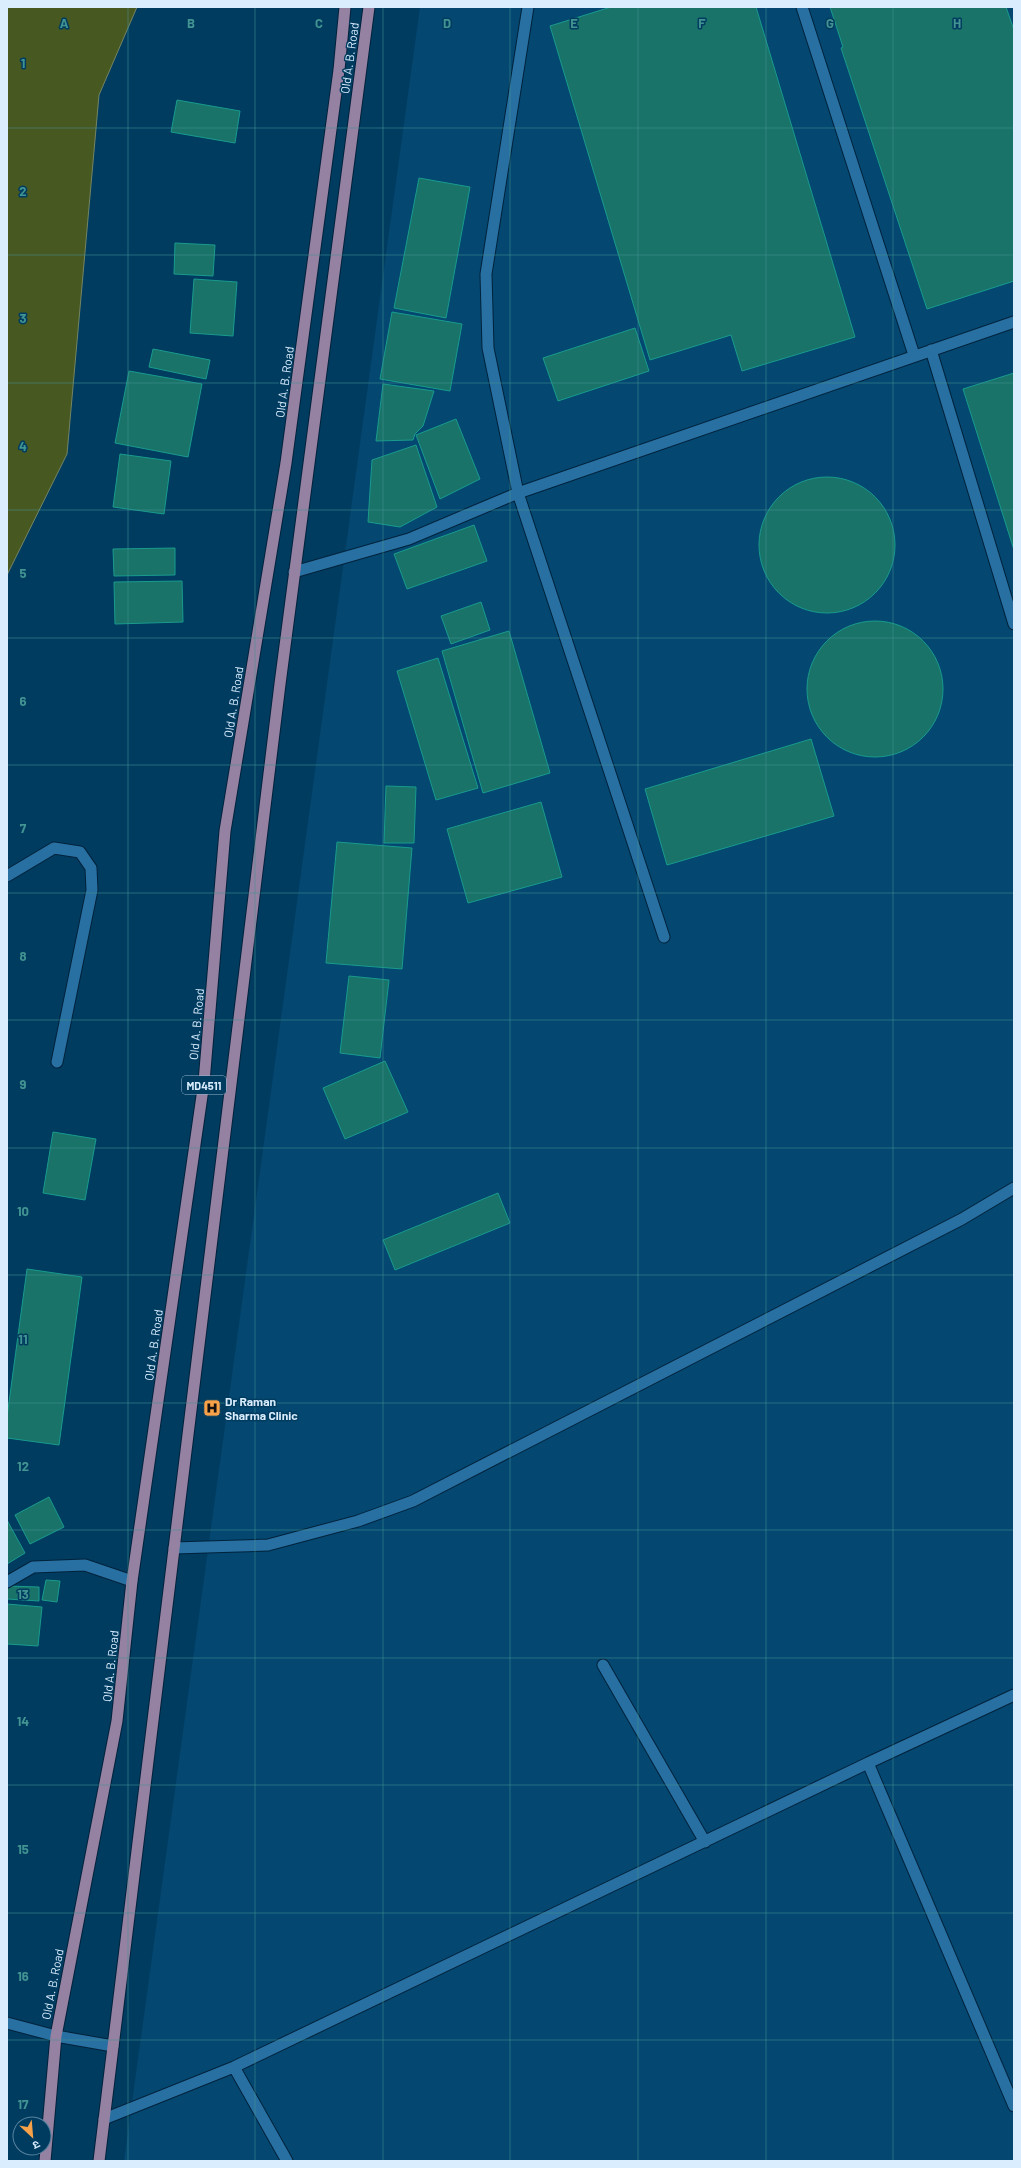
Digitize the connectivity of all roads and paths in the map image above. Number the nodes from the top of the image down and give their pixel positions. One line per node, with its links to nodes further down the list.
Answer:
1 (344, 7): 16 (main road, Old A. B. Road / MD4511)
2 (369, 7): 9 (main road, Old A. B. Road / MD4511)
3 (528, 7): 8 (street)
4 (802, 7): 7 (street)
5 (1014, 322): 6 (street)
6 (931, 350): 7 (street); 10 (street)
7 (914, 355): 8 (street)
8 (518, 493): 9 (street); 12 (street)
9 (294, 572): 15 (main road, Old A. B. Road / MD4511)
10 (1014, 624)
11 (7, 876): 13 (street)
12 (664, 937)
13 (57, 1062)
14 (1014, 1188): 15 (street)
15 (174, 1548): 24 (main road, Old A. B. Road / MD4511)
16 (132, 1581): 17 (street); 23 (main road, Old A. B. Road / MD4511)
17 (7, 1582)
18 (603, 1665): 21 (street)
19 (1014, 1694): 20 (street)
20 (868, 1763): 21 (street); 26 (street)
21 (705, 1842): 25 (street)
22 (7, 2023): 23 (street)
23 (56, 2036): 24 (street); 28 (main road, Old A. B. Road / MD4511)
24 (113, 2046): 27 (main road, Old A. B. Road / MD4511)
25 (234, 2067): 27 (street); 30 (street)
26 (1014, 2106)
27 (104, 2119): 29 (main road, Old A. B. Road / MD4511)
28 (45, 2161)
29 (98, 2161)
30 (287, 2161)

